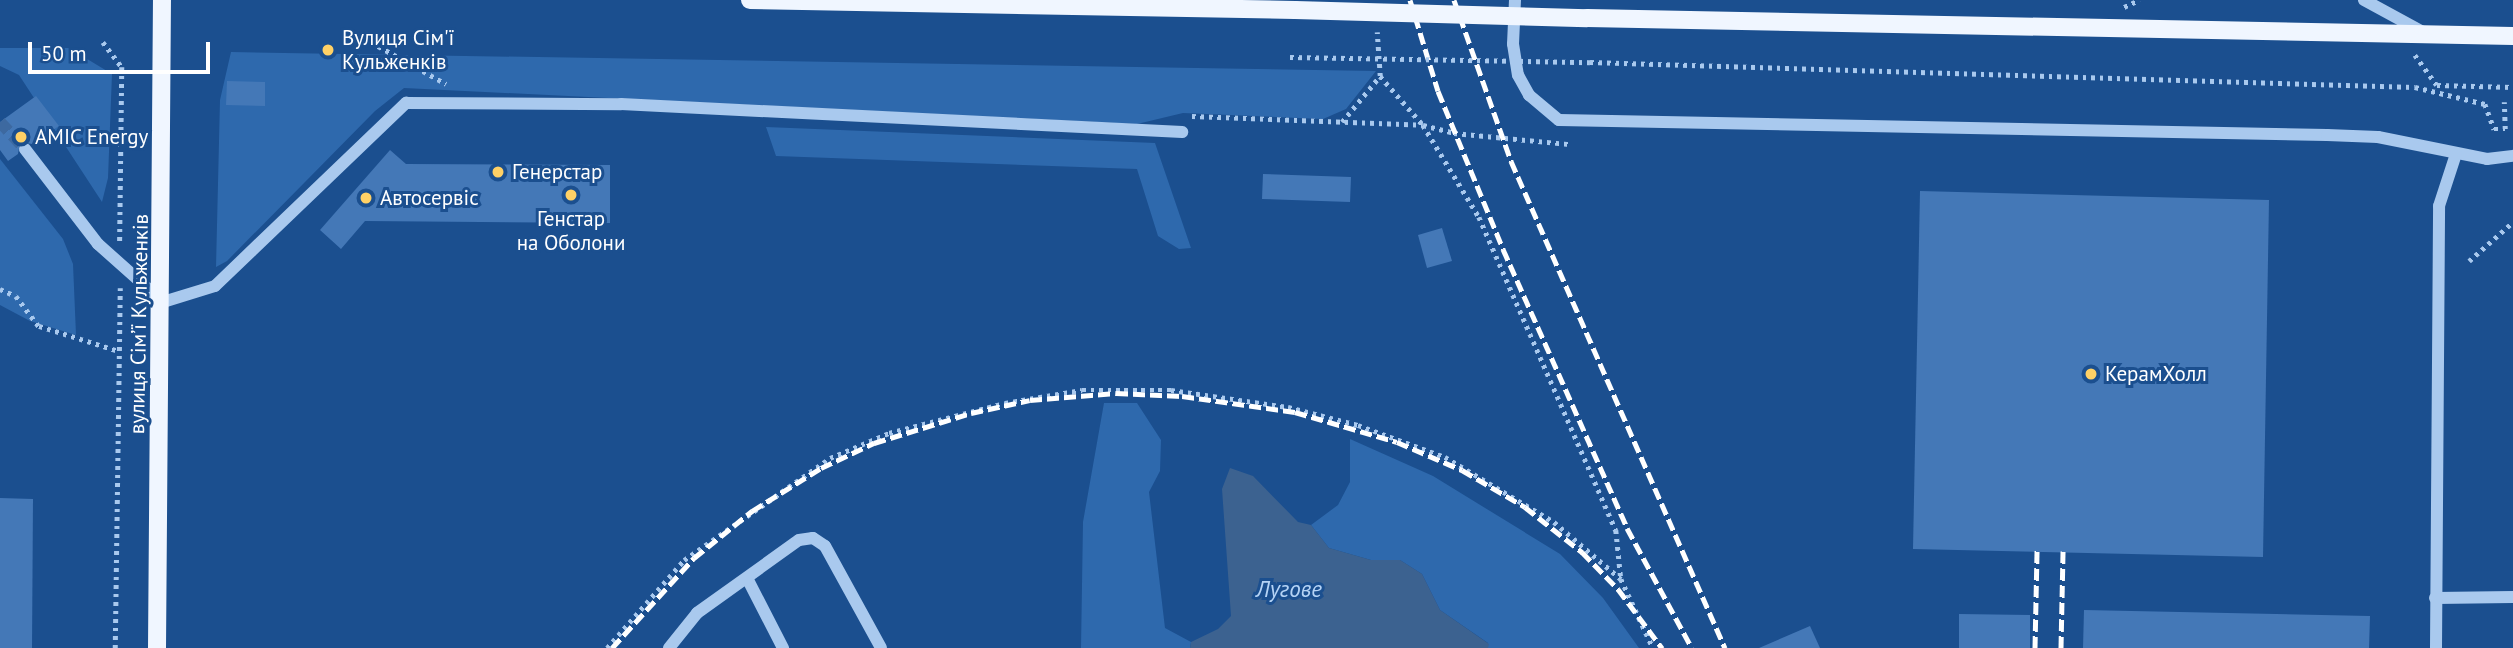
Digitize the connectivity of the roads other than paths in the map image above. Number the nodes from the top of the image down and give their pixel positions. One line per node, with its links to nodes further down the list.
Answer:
1 (162, 0): 11 (main road, вулиця Сімʼї Кульженків)
2 (750, 0): 5 (main road, bridge)
3 (1514, 0): 9 (street)
4 (2364, 0): 5 (street)
5 (2426, 34): 6 (main road)
6 (2513, 36)
7 (1182, 132): 11 (street)
8 (25, 149): 11 (street)
9 (2456, 154): 10 (street); 14 (street)
10 (2513, 156)
11 (163, 302): 15 (main road, вулиця Сімʼї Кульженків)
12 (747, 578): 16 (street); 17 (street); 18 (street)
13 (2513, 597): 14 (street)
14 (2435, 598): 19 (street)
15 (157, 648)
16 (669, 648)
17 (783, 648)
18 (881, 648)
19 (2435, 648)

